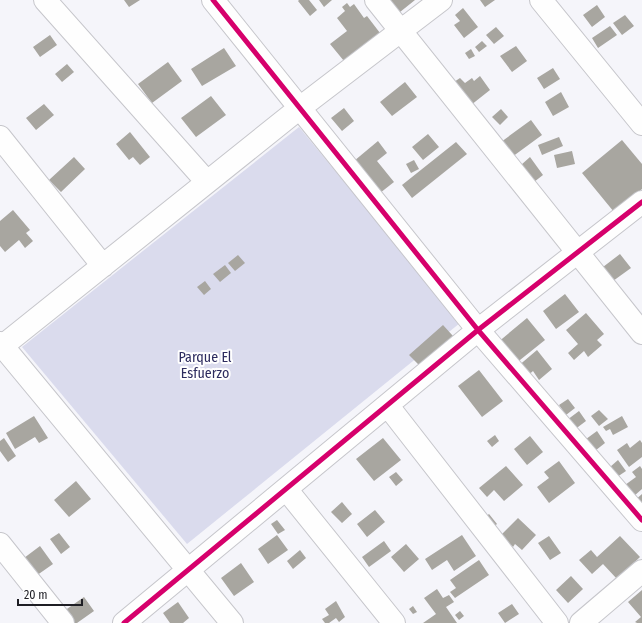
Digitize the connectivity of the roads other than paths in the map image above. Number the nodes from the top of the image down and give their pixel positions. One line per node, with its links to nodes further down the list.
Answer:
1 (45, 0): 10 (street)
2 (213, 0): 7 (street)
3 (376, 0): 6 (street)
4 (441, 0): 6 (street)
5 (541, 0): 8 (street)
6 (401, 31): 7 (street); 12 (street)
7 (301, 107): 10 (street); 14 (street)
8 (642, 124)
9 (0, 137): 13 (street)
10 (207, 182): 13 (street)
11 (642, 202): 12 (street)
12 (577, 253): 14 (street); 15 (street)
13 (103, 266): 16 (street)
14 (478, 330): 17 (street); 19 (street)
15 (642, 333)
16 (1, 346): 21 (street)
17 (388, 406): 18 (street); 27 (street)
18 (286, 489): 21 (street); 26 (street)
19 (642, 520)
20 (0, 544): 23 (street)
21 (187, 571): 24 (street); 25 (street)
22 (642, 571): 28 (street)
23 (63, 623)
24 (124, 623)
25 (232, 623)
26 (394, 623)
27 (557, 623)
28 (580, 623)

